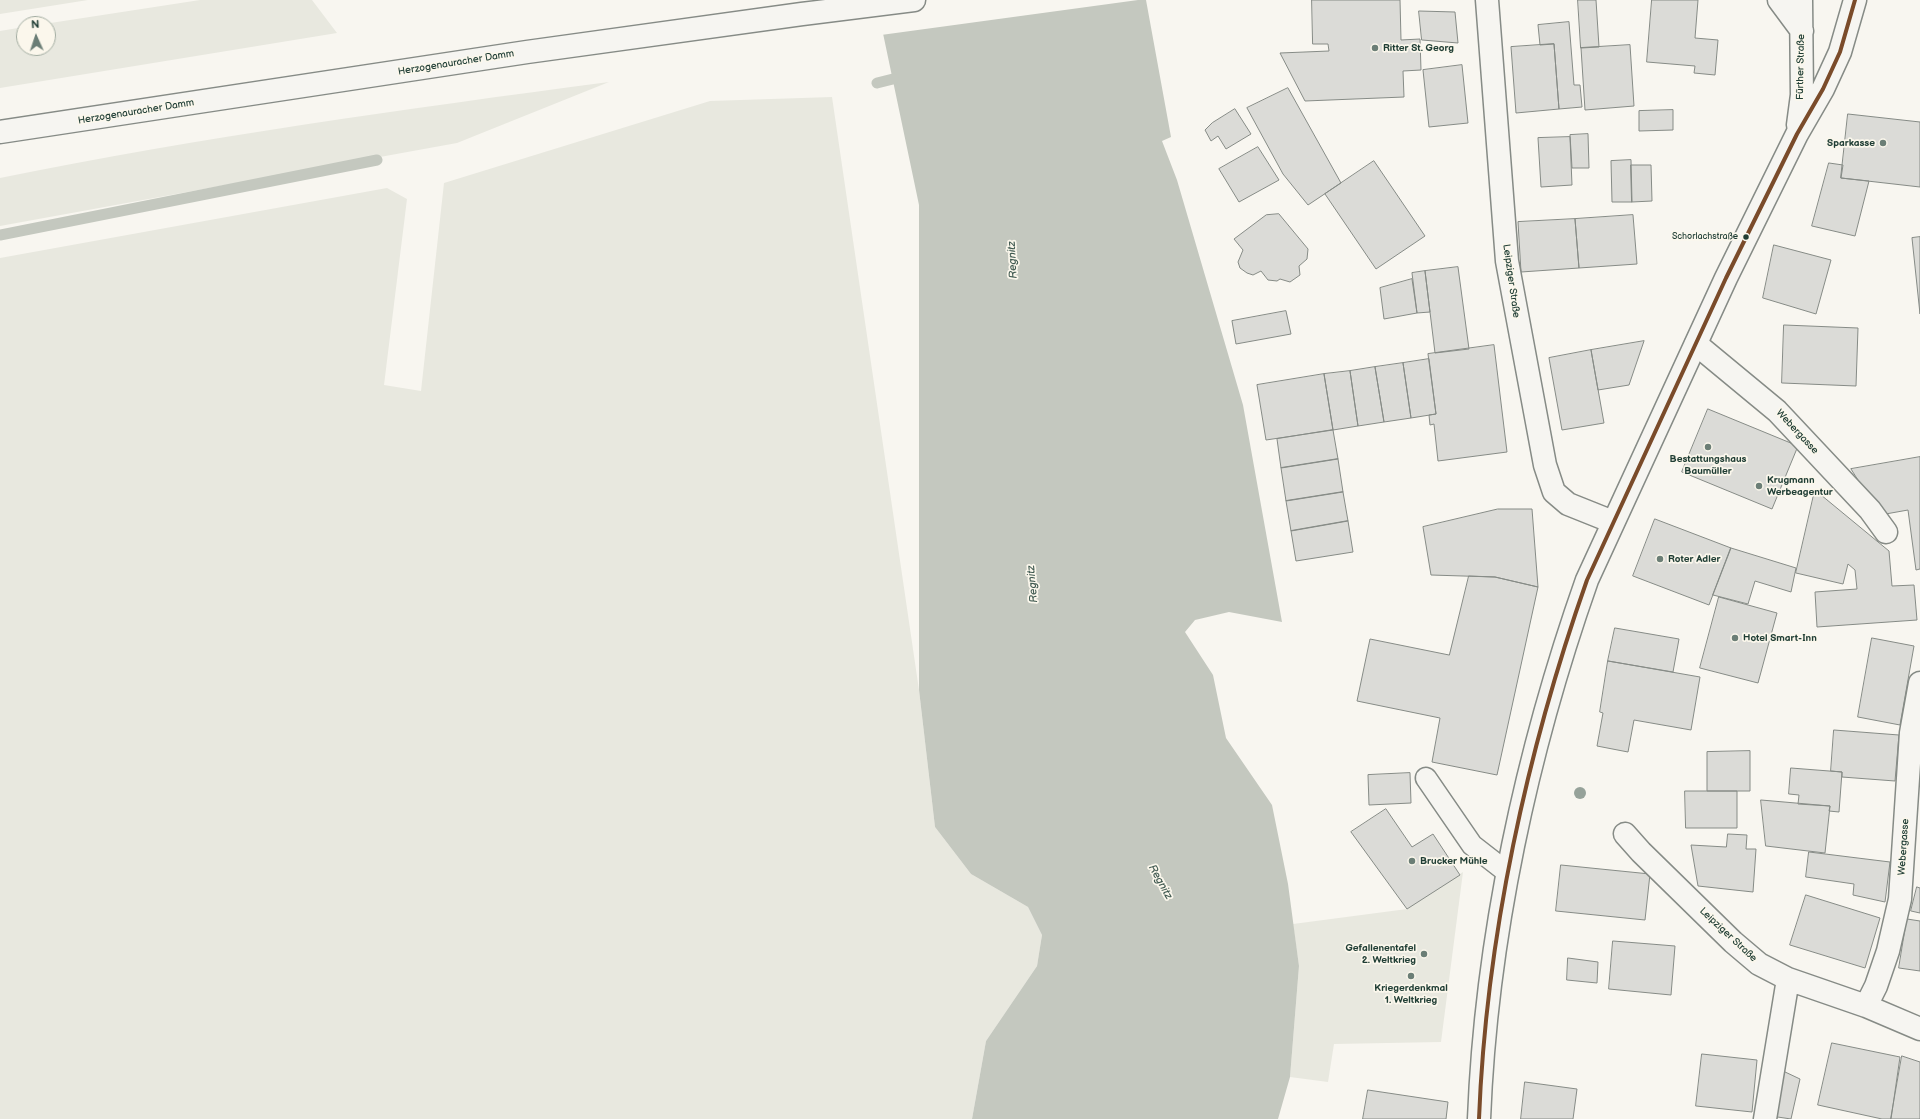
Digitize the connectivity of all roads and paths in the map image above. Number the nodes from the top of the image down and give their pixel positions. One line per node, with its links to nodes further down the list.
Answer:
1 (914, 0): 7 (street, Herzogenauracher Damm)
2 (1486, 0): 10 (street, Leipziger Straße)
3 (1779, 0): 6 (street)
4 (1801, 0): 6 (street, Fürther Straße)
5 (1855, 0): 8 (street, Fürther Straße)
6 (1802, 31): 8 (street, Fürther Straße)
7 (1, 132)
8 (1797, 134): 9 (street, Fürther Straße)
9 (1696, 344): 10 (street, Fürther Straße); 11 (street, Webergasse)
10 (1613, 522): 15 (street, Fürther Straße)
11 (1886, 532)
12 (1920, 683): 17 (street, Webergasse)
13 (1426, 778): 15 (lane)
14 (1625, 834): 16 (street, Leipziger Straße)
15 (1508, 873): 19 (street, Fürther Straße)
16 (1788, 979): 17 (street, Leipziger Straße); 20 (street)
17 (1866, 1006): 18 (street, Leipziger Straße)
18 (1920, 1029)
19 (1479, 1119)
20 (1765, 1119)

